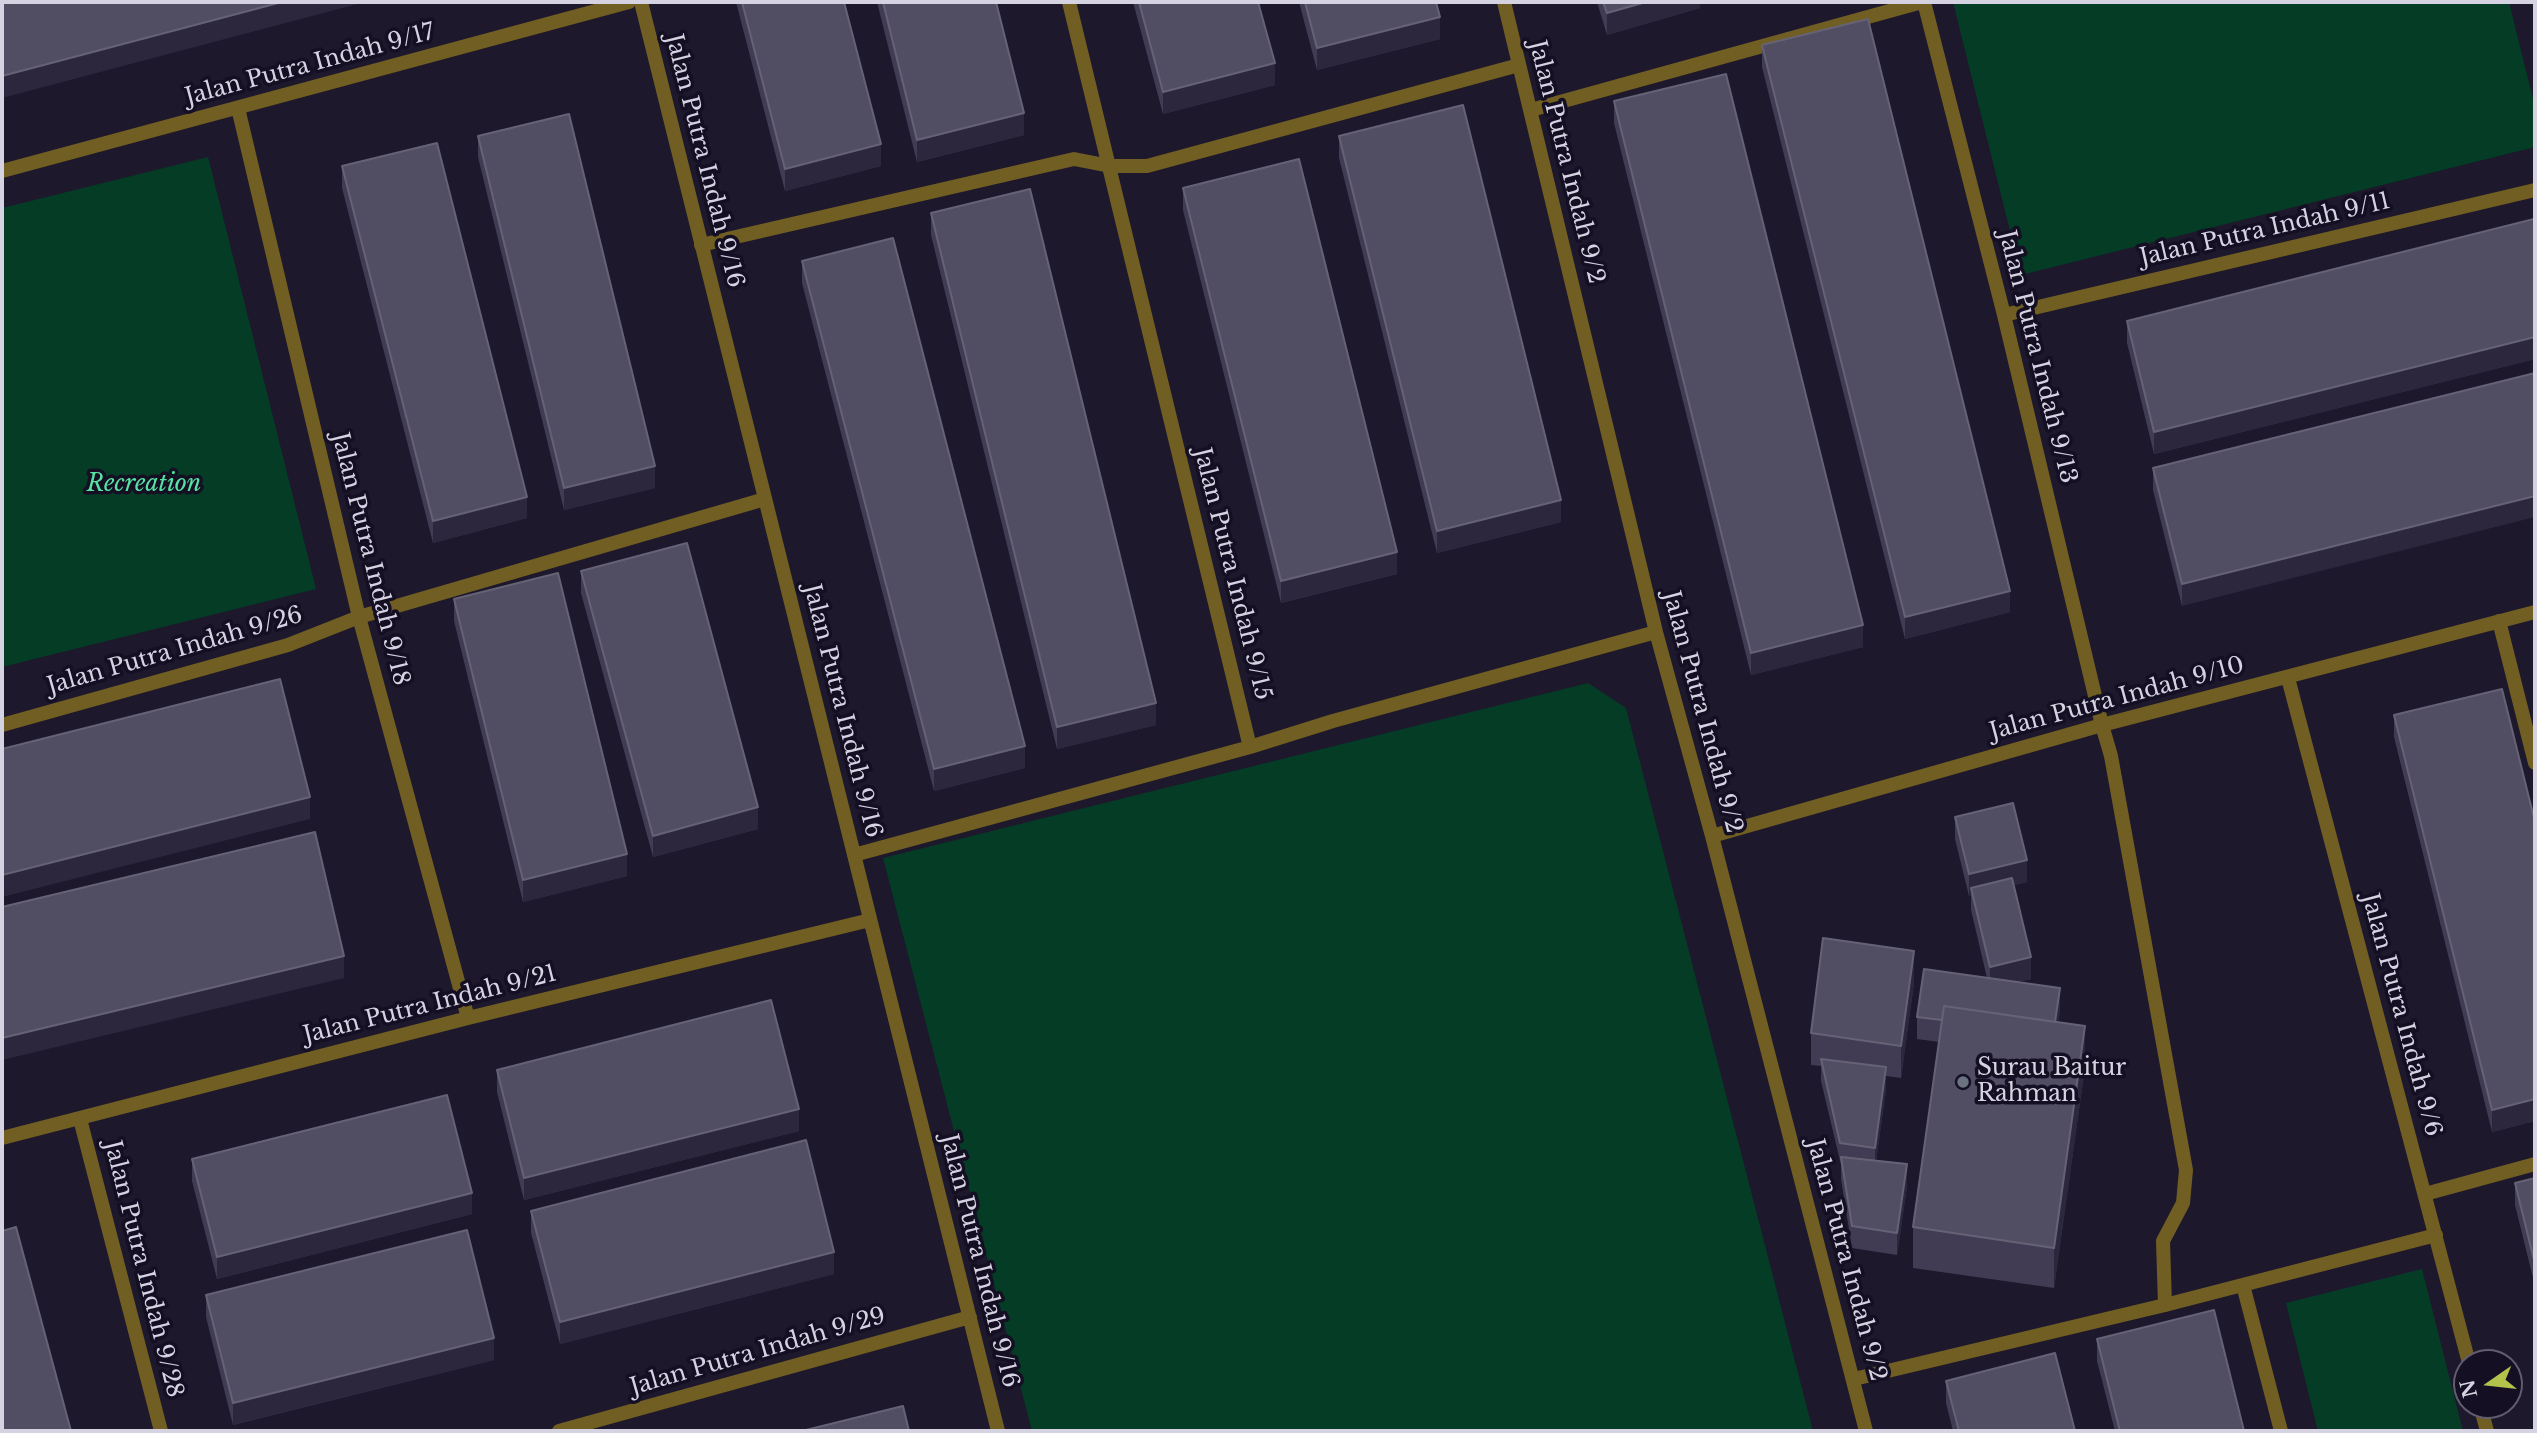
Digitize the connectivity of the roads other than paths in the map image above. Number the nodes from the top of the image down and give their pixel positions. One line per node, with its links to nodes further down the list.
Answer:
1 (629, 2): 7 (street, Jalan Putra Indah 9/17)
2 (641, 2): 12 (street, Jalan Putra Indah 9/16)
3 (1069, 2): 9 (street, Jalan Putra Indah 9/15)
4 (1504, 2): 6 (street, Jalan Putra Indah 9/2)
5 (1923, 2): 8 (street); 13 (street, Jalan Putra Indah 9/13)
6 (1519, 65): 8 (street, Jalan Putra Indah 9/2); 9 (street)
7 (238, 108): 10 (street, Jalan Putra Indah 9/17); 16 (street, Jalan Putra Indah 9/18)
8 (1531, 110): 18 (street, Jalan Putra Indah 9/2)
9 (1110, 166): 12 (street); 22 (street, Jalan Putra Indah 9/15)
10 (2, 170)
11 (2535, 190): 13 (street, Jalan Putra Indah 9/11)
12 (701, 245): 14 (street, Jalan Putra Indah 9/16)
13 (2004, 315): 21 (street, Jalan Putra Indah 9/13)
14 (765, 499): 16 (street, Jalan Putra Indah 9/26); 25 (street, Jalan Putra Indah 9/16)
15 (2535, 612): 17 (street, Jalan Putra Indah 9/10)
16 (359, 617): 20 (street, Jalan Putra Indah 9/26); 27 (street, Jalan Putra Indah 9/18)
17 (2499, 621): 19 (street, Jalan Putra Indah 9/10); 23 (street)
18 (1656, 632): 22 (street); 24 (street, Jalan Putra Indah 9/2)
19 (2288, 678): 21 (street, Jalan Putra Indah 9/10); 31 (street, Jalan Putra Indah 9/6)
20 (2, 725)
21 (2102, 725): 24 (street, Jalan Putra Indah 9/10); 34 (street, Jalan Putra Indah 9/13)
22 (1250, 747): 25 (street)
23 (2535, 763)
24 (1712, 836): 37 (street, Jalan Putra Indah 9/2)
25 (854, 855): 26 (street, Jalan Putra Indah 9/16)
26 (870, 920): 27 (street, Jalan Putra Indah 9/21); 35 (street, Jalan Putra Indah 9/16)
27 (468, 1018): 28 (street, Jalan Putra Indah 9/21)
28 (80, 1119): 29 (street, Jalan Putra Indah 9/21); 38 (street, Jalan Putra Indah 9/28)
29 (2, 1138)
30 (2535, 1164): 31 (street)
31 (2424, 1194): 32 (street, Jalan Putra Indah 9/6)
32 (2435, 1235): 33 (street); 36 (street, Jalan Putra Indah 9/6)
33 (2243, 1285): 34 (street); 42 (street)
34 (2165, 1305): 37 (street)
35 (970, 1317): 39 (street, Jalan Putra Indah 9/29); 40 (street, Jalan Putra Indah 9/16)
36 (2465, 1349)
37 (1854, 1379): 41 (street, Jalan Putra Indah 9/2)
38 (161, 1431)
39 (559, 1431)
40 (998, 1431)
41 (1866, 1431)
42 (2281, 1431)

